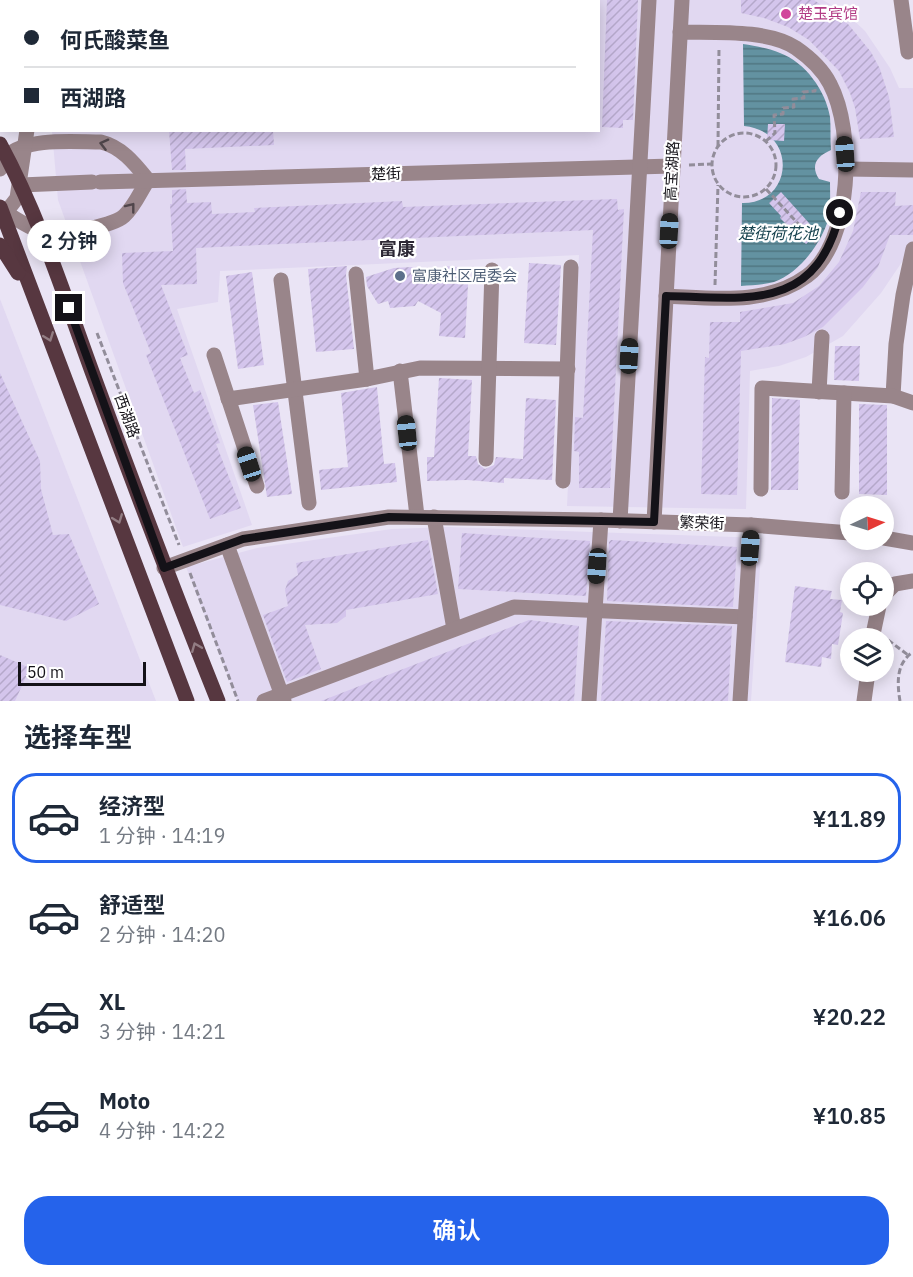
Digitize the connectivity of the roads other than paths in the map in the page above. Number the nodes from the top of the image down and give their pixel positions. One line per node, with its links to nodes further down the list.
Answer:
1 (650, 0): 9 (street)
2 (681, 0): 4 (street, 高宝湖路)
3 (901, 0): 5 (street)
4 (680, 32): 8 (street, 高宝湖路); 10 (street)
5 (908, 51)
6 (28, 136): 7 (street); 12 (street, one-way to 6); 13 (street)
7 (2, 156): 13 (main road, 西湖路)
8 (673, 166): 9 (street, 楚街); 22 (street, 高宝湖路)
9 (640, 167): 12 (street, 楚街); 45 (street)
10 (846, 169): 11 (street); 22 (street)
11 (913, 170)
12 (148, 180): 13 (street, 楚街); 15 (street, one-way to 12)
13 (21, 185): 14 (street); 15 (main road, 西湖路)
14 (1, 209): 15 (street); 23 (main road)
15 (41, 232): 52 (main road, 西湖路)
16 (0, 246): 23 (main road)
17 (913, 249): 33 (street)
18 (571, 267): 27 (street)
19 (492, 270): 26 (street)
20 (356, 274): 29 (street)
21 (281, 280): 30 (street)
22 (666, 296): 46 (street, 高宝湖路)
23 (40, 313): 60 (main road, one-way to 60)
24 (822, 337): 31 (street)
25 (214, 355): 34 (street)
26 (489, 369): 27 (street); 28 (street); 36 (street)
27 (568, 369): 37 (street)
28 (400, 371): 29 (street); 42 (street)
29 (367, 379): 30 (street)
30 (295, 390): 34 (street); 41 (street)
31 (819, 392): 32 (street); 39 (street)
32 (844, 393): 33 (street); 40 (street)
33 (893, 396): 35 (street)
34 (228, 399): 38 (street)
35 (913, 403)
36 (486, 459)
37 (563, 481)
38 (256, 486)
39 (761, 489)
40 (842, 492)
41 (309, 503)
42 (417, 516): 43 (street, 繁荣街); 51 (street, 繁荣街)
43 (434, 517): 44 (street, 繁荣街); 57 (street)
44 (600, 520): 45 (street, 繁荣街); 55 (street)
45 (620, 521): 46 (street, 繁荣街)
46 (654, 522): 47 (street, 繁荣街)
47 (751, 525): 48 (street, 繁荣街); 56 (street)
48 (840, 532)
49 (894, 540): 50 (street)
50 (913, 543)
51 (227, 545): 52 (street, 繁荣街); 59 (street)
52 (164, 568): 61 (main road, 西湖路, one-way to 52)
53 (913, 581): 54 (street)
54 (894, 585)
55 (594, 612): 56 (street); 57 (street); 63 (street)
56 (745, 617): 64 (street)
57 (454, 630): 59 (street)
58 (867, 682): 65 (street)
59 (283, 698): 62 (street)
60 (187, 701)
61 (218, 701)
62 (264, 701)
63 (589, 701)
64 (740, 701)
65 (864, 701)

